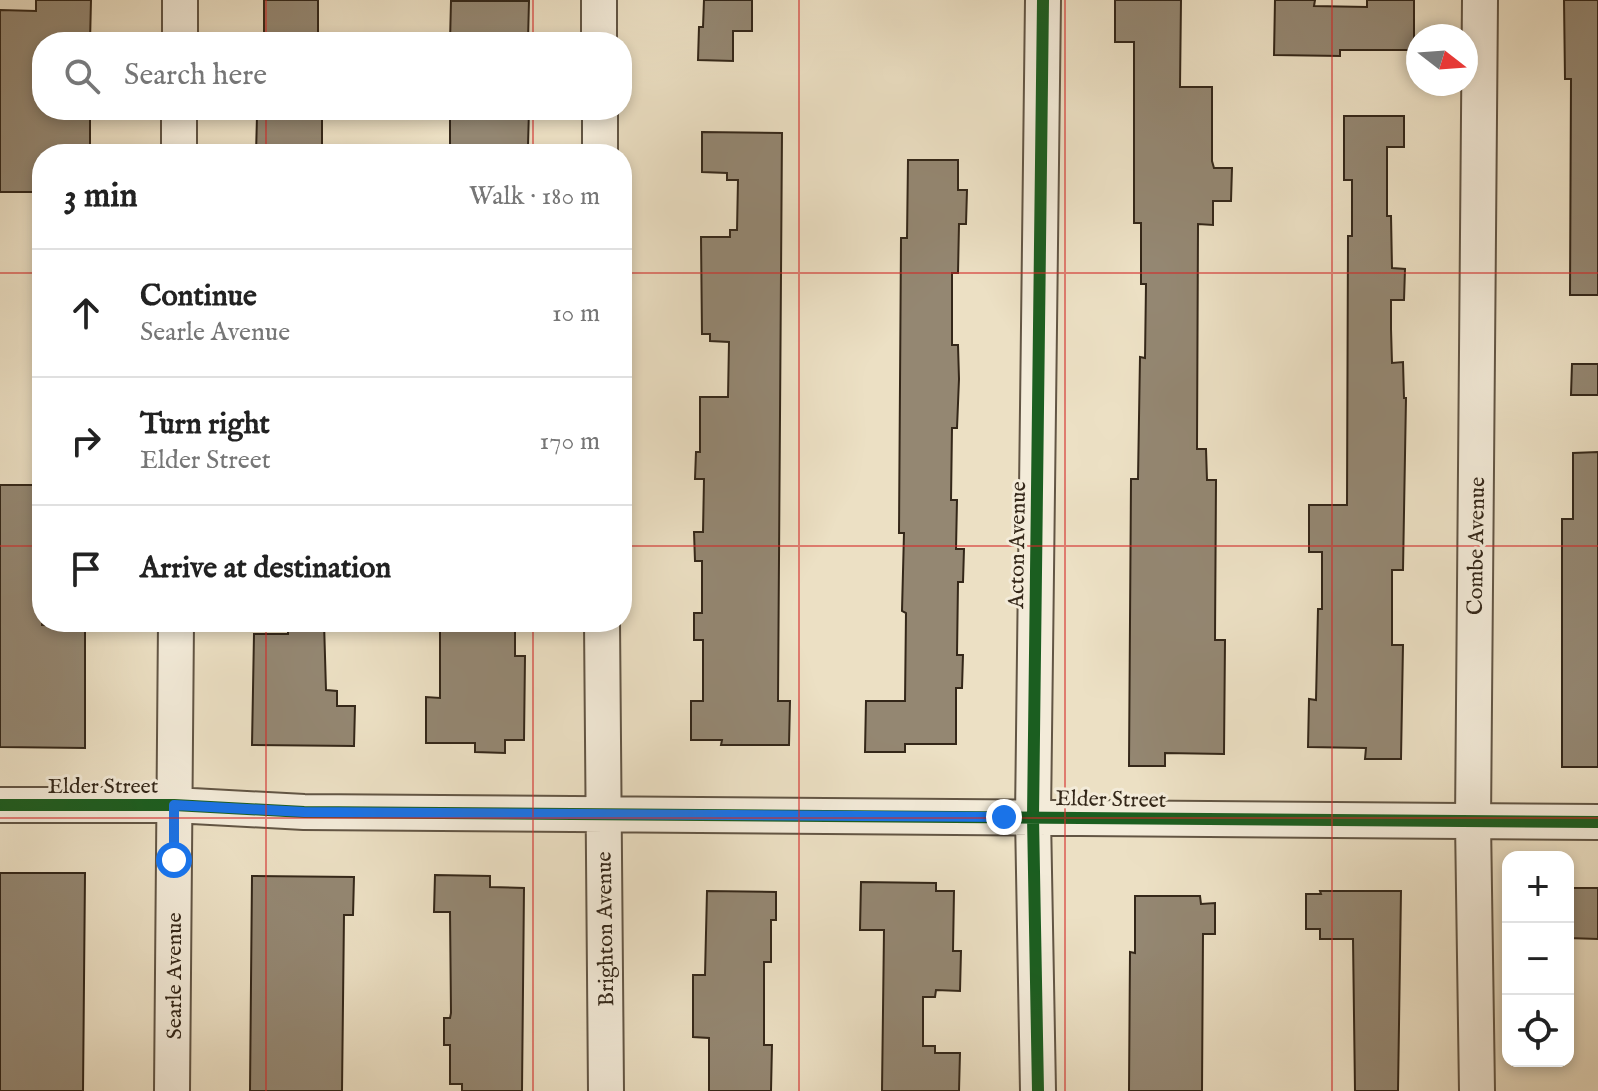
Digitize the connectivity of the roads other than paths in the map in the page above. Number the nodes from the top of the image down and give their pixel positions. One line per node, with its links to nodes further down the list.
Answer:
1 (180, 0): 5 (street)
2 (599, 0): 6 (street)
3 (1043, 0): 16 (street, Acton Avenue)
4 (1480, 0): 17 (street, Combe Avenue)
5 (180, 32)
6 (599, 32)
7 (179, 120): 9 (street)
8 (600, 120): 10 (street)
9 (179, 144)
10 (600, 144)
11 (176, 632): 14 (street, Searle Avenue)
12 (602, 632): 15 (street, Brighton Avenue)
13 (0, 805): 14 (street, Elder Street)
14 (174, 805): 15 (street, Elder Street); 19 (street, Searle Avenue)
15 (603, 813): 16 (street, Elder Street); 20 (street, Brighton Avenue)
16 (1033, 817): 17 (street, Elder Street); 21 (street, Acton Avenue)
17 (1473, 822): 18 (street, Elder Street); 22 (street, Combe Avenue)
18 (1598, 822)
19 (172, 1091)
20 (606, 1091)
21 (1038, 1091)
22 (1477, 1091)

